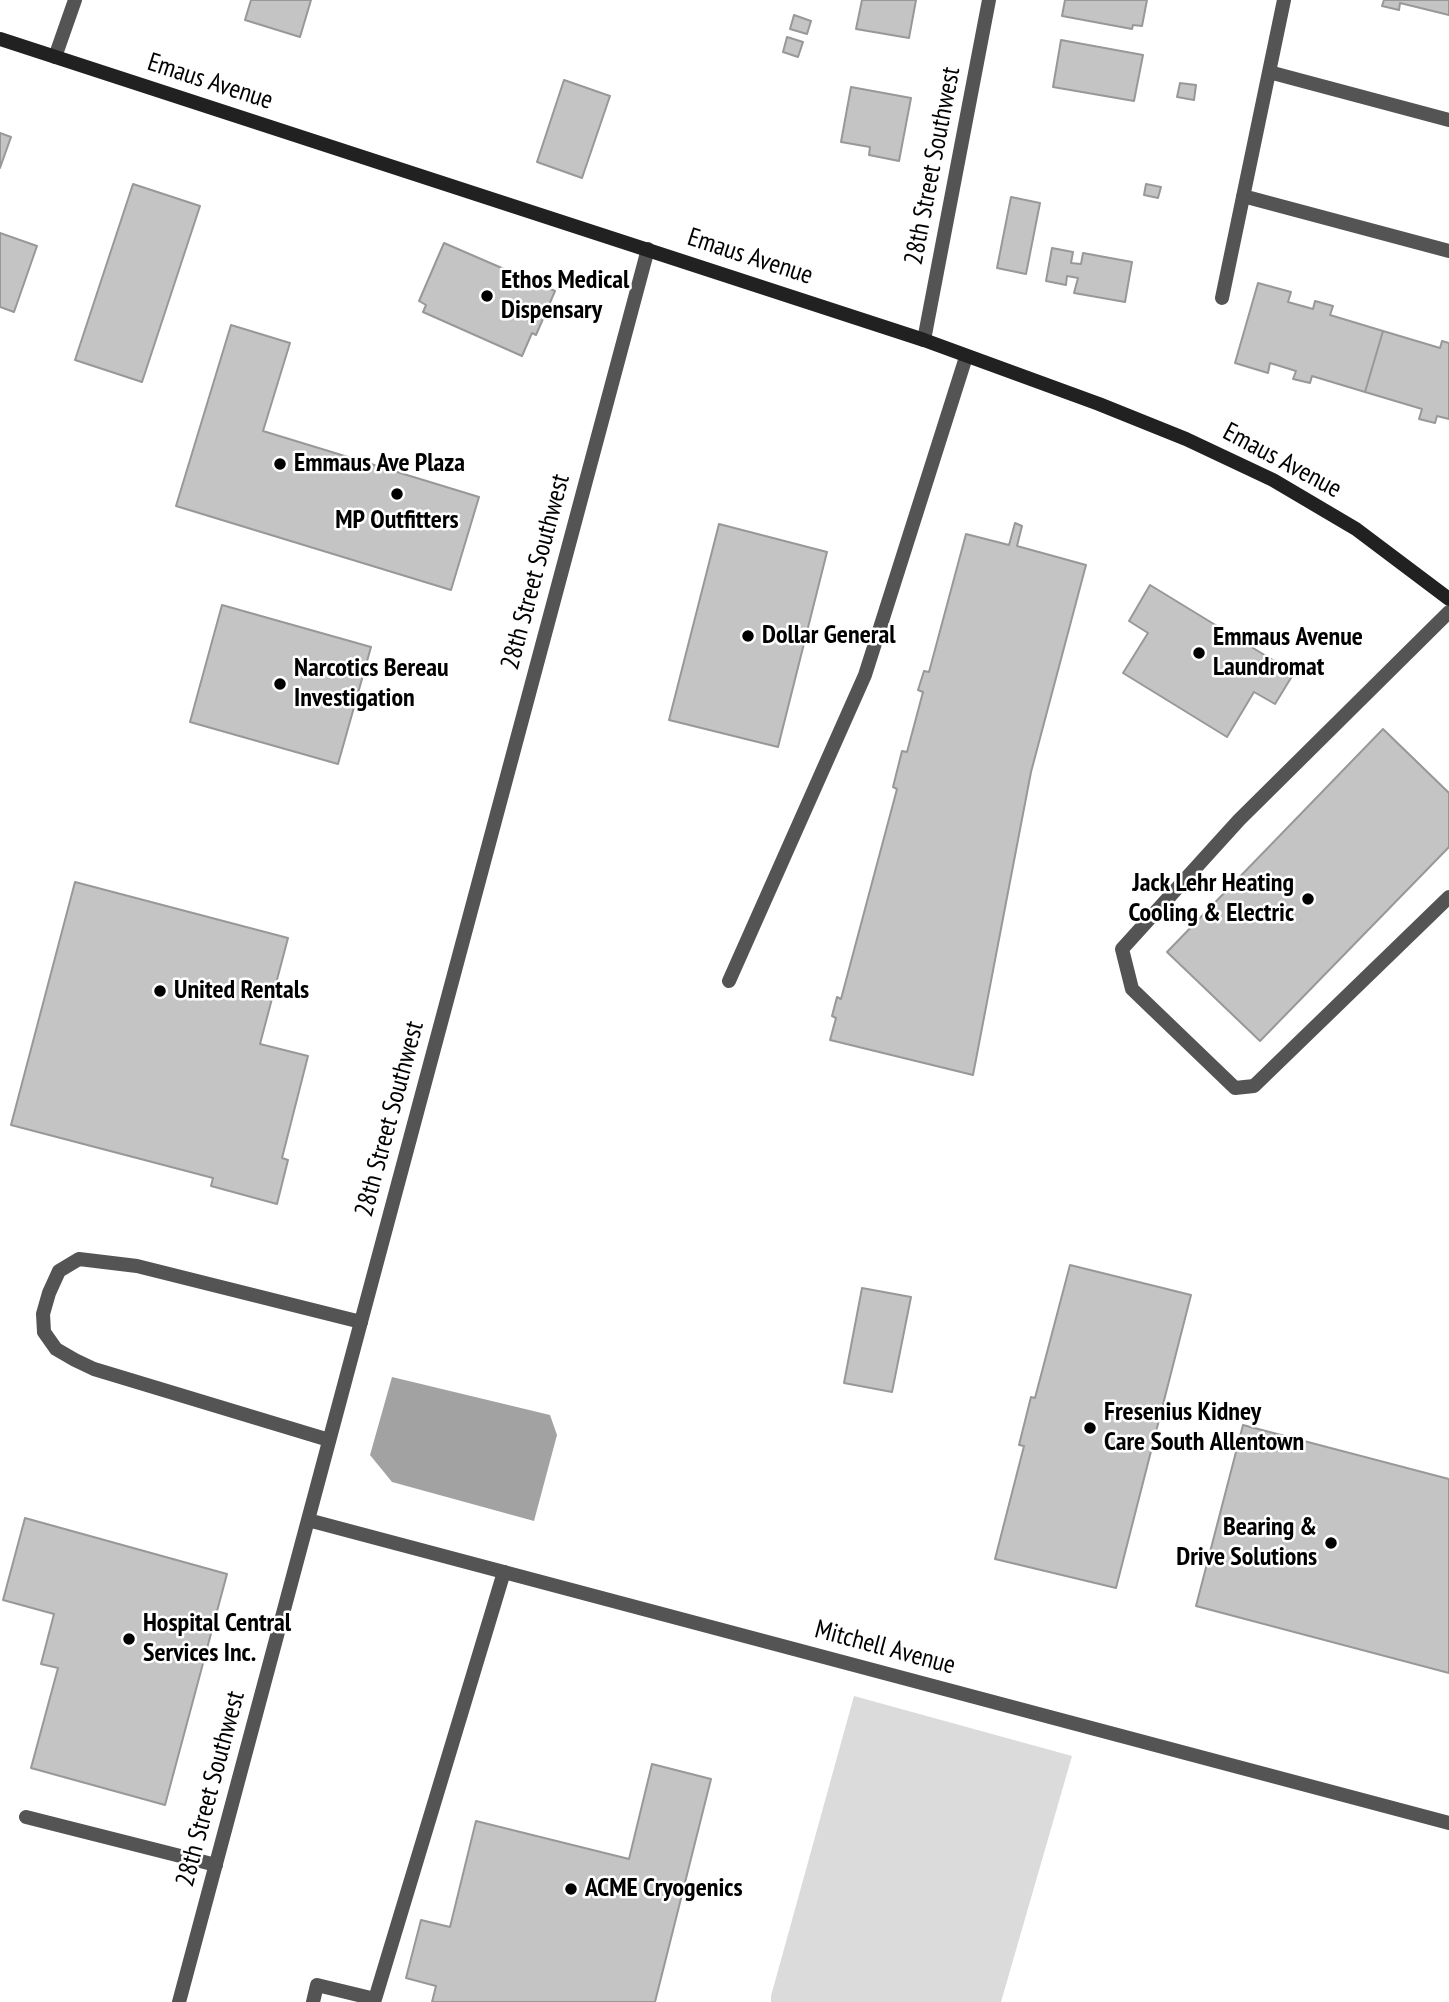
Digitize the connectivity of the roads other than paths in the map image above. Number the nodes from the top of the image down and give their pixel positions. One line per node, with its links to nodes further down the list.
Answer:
1 (75, 0): 5 (street)
2 (989, 0): 12 (street, 28th Street Southwest)
3 (1284, 0): 6 (street)
4 (0, 39): 5 (main road, Emaus Avenue)
5 (55, 57): 9 (main road, Emaus Avenue)
6 (1269, 72): 7 (street); 8 (street)
7 (1449, 120)
8 (1243, 196): 10 (street); 11 (street)
9 (648, 249): 12 (main road, Emaus Avenue); 18 (street, 28th Street Southwest)
10 (1449, 251)
11 (1222, 298)
12 (924, 340): 13 (main road, Emaus Avenue)
13 (966, 357): 14 (main road, Emaus Avenue); 17 (street)
14 (1449, 599)
15 (1449, 612): 16 (street)
16 (1449, 897)
17 (729, 981)
18 (361, 1322): 19 (street, 28th Street Southwest); 19 (street)
19 (330, 1440): 20 (street, 28th Street Southwest)
20 (308, 1520): 21 (street, Mitchell Avenue); 24 (street, 28th Street Southwest)
21 (504, 1572): 23 (street, Mitchell Avenue); 26 (street)
22 (26, 1817): 24 (street)
23 (1449, 1824)
24 (216, 1865): 25 (street, 28th Street Southwest)
25 (179, 2002)
26 (313, 2002)

